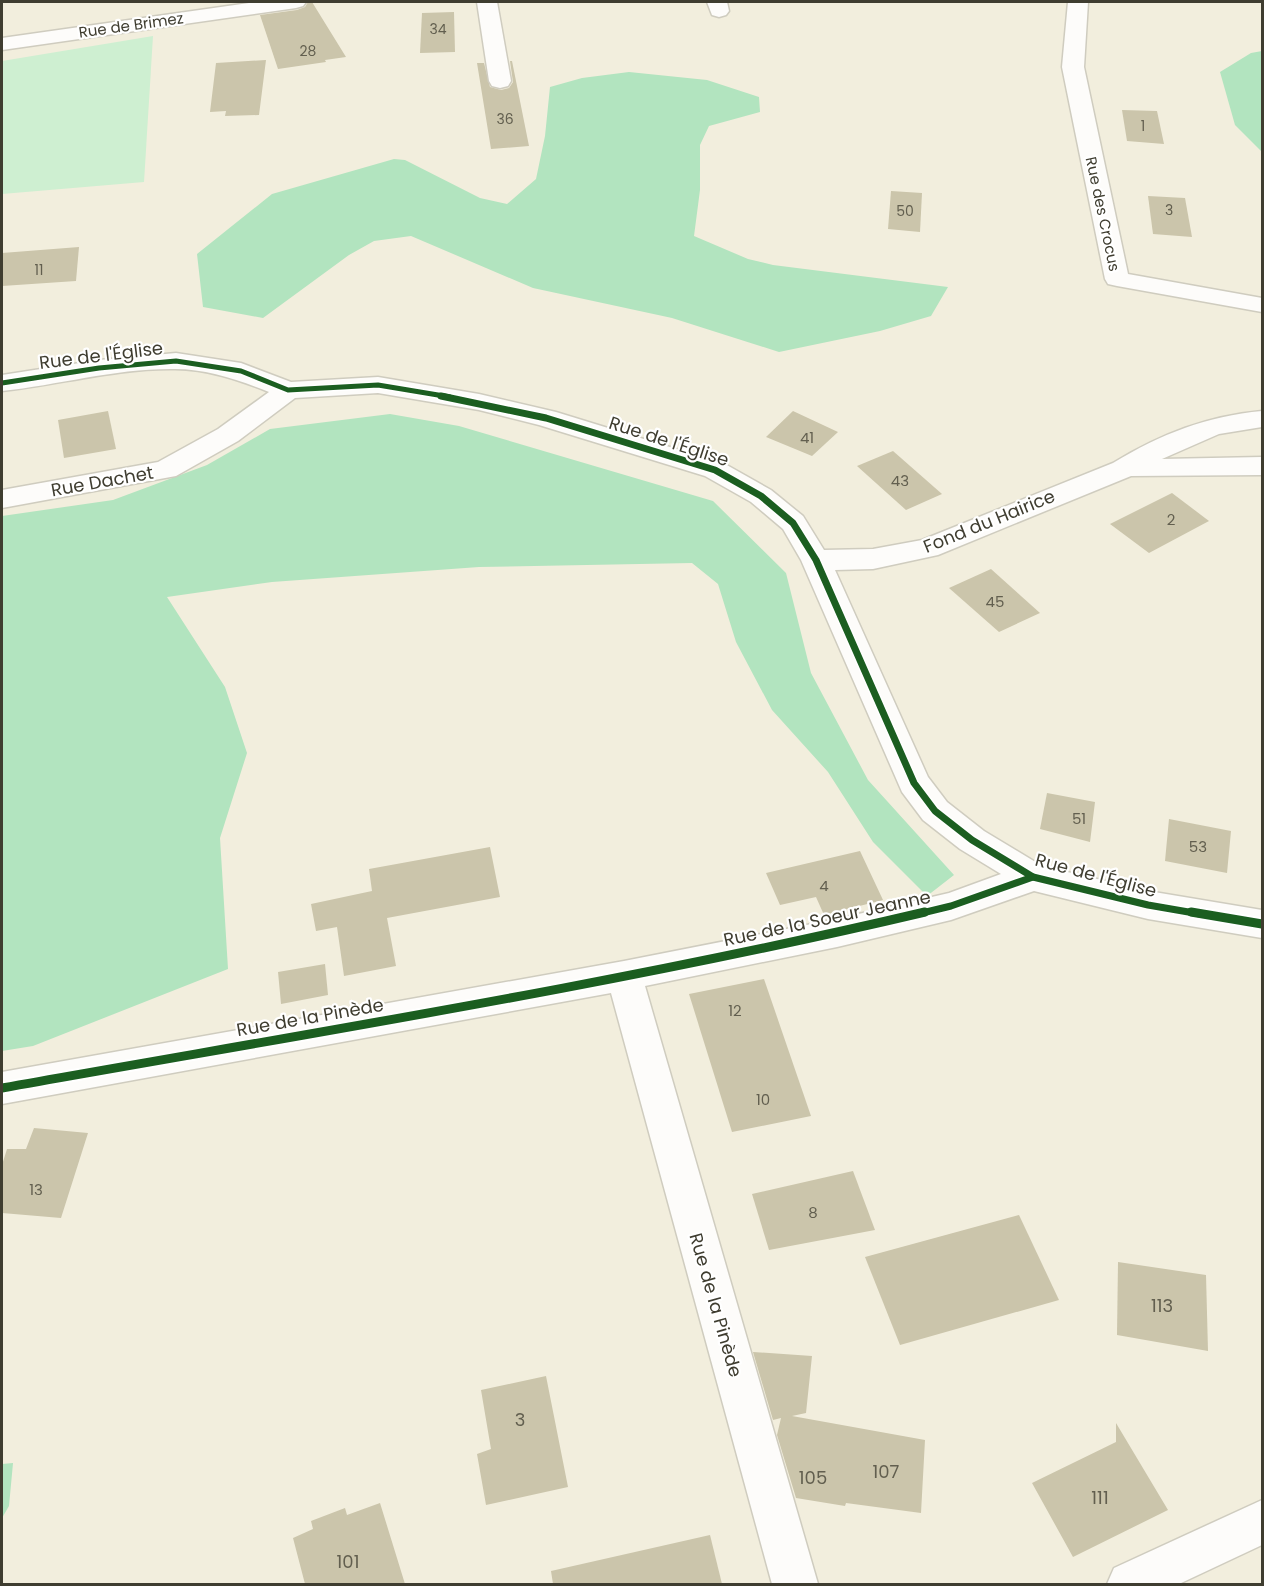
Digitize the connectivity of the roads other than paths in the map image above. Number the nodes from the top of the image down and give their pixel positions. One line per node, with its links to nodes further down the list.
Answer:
1 (297, 2): 4 (street, Rue de Brimez)
2 (487, 2): 5 (street)
3 (1078, 2): 6 (street, Rue des Crocus)
4 (2, 44)
5 (500, 81)
6 (1263, 305)
7 (2, 382): 8 (street, Rue de l'Église)
8 (288, 390): 12 (street, Rue Dachet); 13 (street, Rue de l'Église)
9 (1263, 419): 11 (street, Fond du Hairice)
10 (1263, 466): 11 (street, Fond du Hairice)
11 (1123, 469): 13 (street, Fond du Hairice)
12 (2, 499)
13 (816, 560): 14 (street, Rue de l'Église)
14 (1033, 877): 15 (street, Rue de l'Église); 16 (street, Rue de la Soeur Jeanne)
15 (1263, 924)
16 (624, 976): 17 (street, Rue de la Pinède); 19 (street, Rue de la Pinède)
17 (2, 1088)
18 (1263, 1522): 20 (street)
19 (795, 1584)
20 (1130, 1584)

